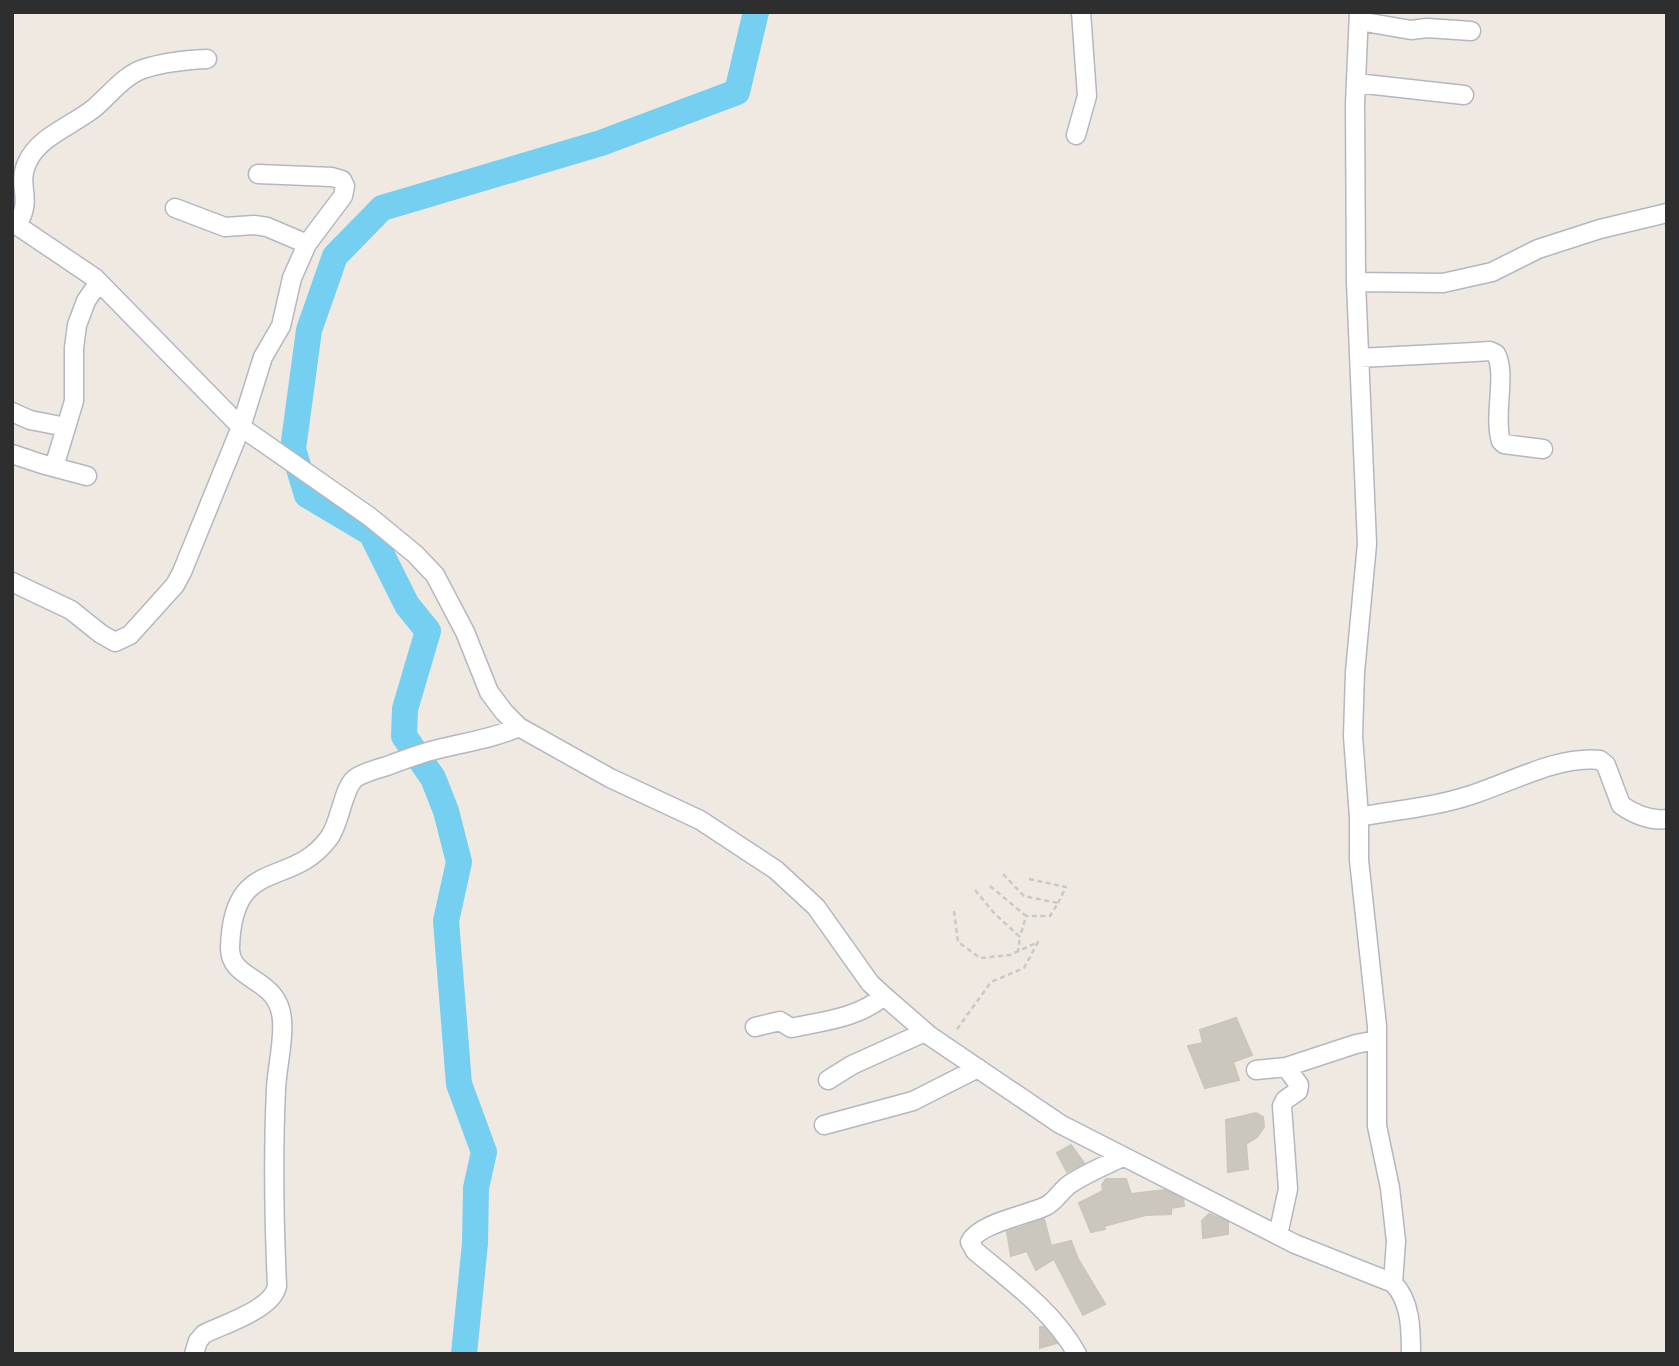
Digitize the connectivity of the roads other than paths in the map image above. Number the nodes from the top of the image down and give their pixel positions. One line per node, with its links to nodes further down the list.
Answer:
1 (1081, 12): 7 (street)
2 (1359, 17): 3 (street); 5 (street)
3 (1471, 31)
4 (206, 60): 11 (street)
5 (1356, 83): 6 (street); 14 (street)
6 (1464, 95)
7 (1076, 135)
8 (258, 174): 12 (street)
9 (175, 208): 12 (street)
10 (1667, 213): 14 (street)
11 (15, 223): 13 (street)
12 (307, 244): 18 (street)
13 (99, 282): 17 (street); 18 (street)
14 (1356, 282): 15 (street)
15 (1359, 358): 19 (street); 25 (street)
16 (12, 412): 17 (street)
17 (66, 427): 21 (street)
18 (241, 427): 23 (street); 24 (street)
19 (1543, 449)
20 (12, 454): 21 (street)
21 (54, 467): 22 (street)
22 (87, 476)
23 (12, 582)
24 (519, 727): 27 (street); 39 (street)
25 (1359, 817): 26 (street); 30 (street)
26 (1667, 819)
27 (884, 996): 28 (street); 29 (street)
28 (755, 1027)
29 (925, 1032): 32 (street); 34 (street)
30 (1377, 1040): 31 (street); 38 (street)
31 (1286, 1067): 33 (street); 37 (street)
32 (978, 1069): 35 (street); 36 (street)
33 (1256, 1070)
34 (828, 1080)
35 (824, 1125)
36 (1123, 1157): 37 (street); 40 (street)
37 (1278, 1235): 38 (street)
38 (1393, 1283): 41 (street)
39 (194, 1354)
40 (1077, 1354)
41 (1411, 1354)

